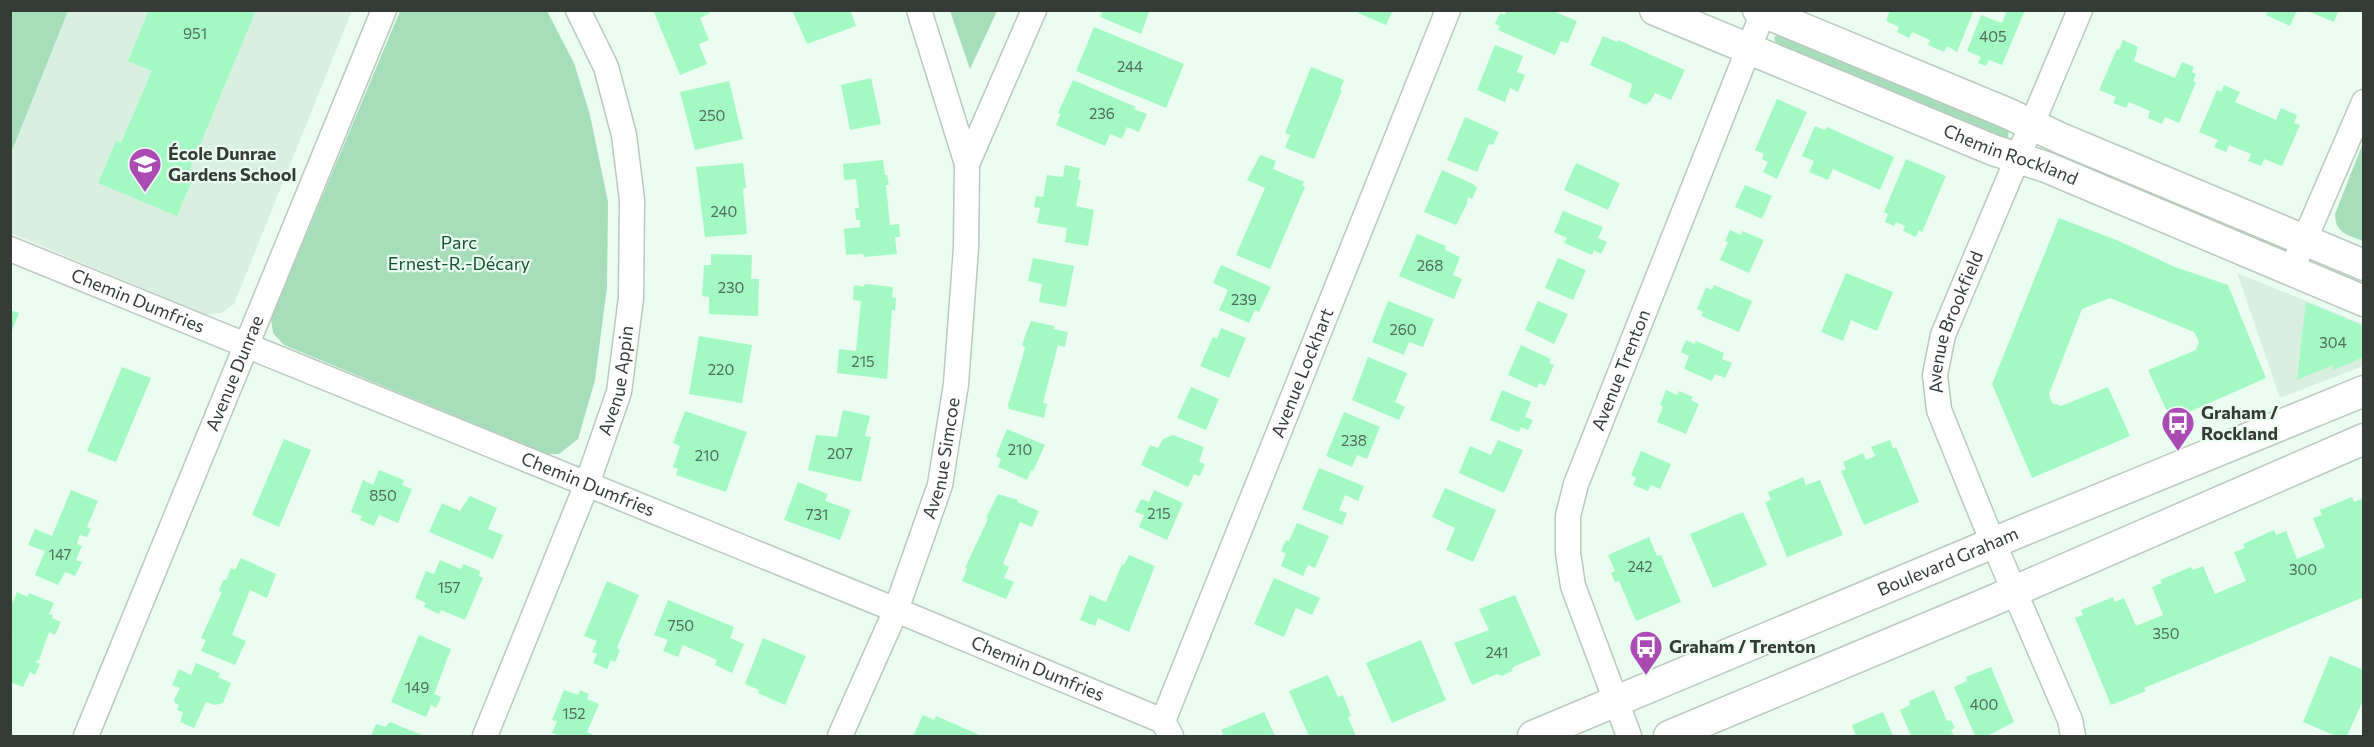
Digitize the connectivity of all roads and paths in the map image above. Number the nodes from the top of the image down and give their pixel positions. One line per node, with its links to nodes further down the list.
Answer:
1 (384, 10): 19 (street, Avenue Dunrae)
2 (578, 10): 22 (street, Avenue Appin)
3 (919, 10): 13 (street, Avenue Simcoe)
4 (1034, 10): 13 (street, Avenue Simcoe)
5 (1448, 10): 27 (street, Avenue Lockhart)
6 (1655, 10): 9 (street, Chemin Rockland)
7 (2080, 10): 11 (street, Avenue Brookfield)
8 (1762, 11): 9 (street, Avenue Trenton); 11 (street, Chemin Rockland)
9 (1748, 49): 12 (street, Chemin Rockland); 26 (street, Avenue Trenton)
10 (2364, 102): 14 (street)
11 (2033, 125): 12 (street, Avenue Brookfield); 14 (street, Chemin Rockland)
12 (2019, 159): 17 (street, Chemin Rockland); 23 (street, Avenue Brookfield)
13 (967, 164): 25 (street, Avenue Simcoe)
14 (2305, 240): 16 (street, Chemin Rockland); 17 (street)
15 (10, 249): 19 (street, Chemin Dumfries)
16 (2364, 265)
17 (2291, 271): 18 (street, Chemin Rockland)
18 (2364, 302)
19 (246, 345): 22 (street, Chemin Dumfries); 28 (street, Avenue Dunrae)
20 (2364, 391): 23 (street, Boulevard Graham)
21 (2364, 439): 24 (street)
22 (587, 484): 25 (street, Chemin Dumfries); 29 (street, Avenue Appin)
23 (1993, 543): 24 (street, Avenue Brookfield); 26 (street, Boulevard Graham)
24 (2015, 591): 33 (street); 34 (street, Avenue Brookfield)
25 (896, 610): 27 (street, Chemin Dumfries); 30 (street, Avenue Simcoe)
26 (1615, 702): 31 (street, Boulevard Graham); 32 (street, Avenue Trenton)
27 (1167, 729)
28 (86, 736)
29 (485, 736)
30 (840, 736)
31 (1533, 736)
32 (1629, 736)
33 (1669, 736)
34 (2073, 736)

